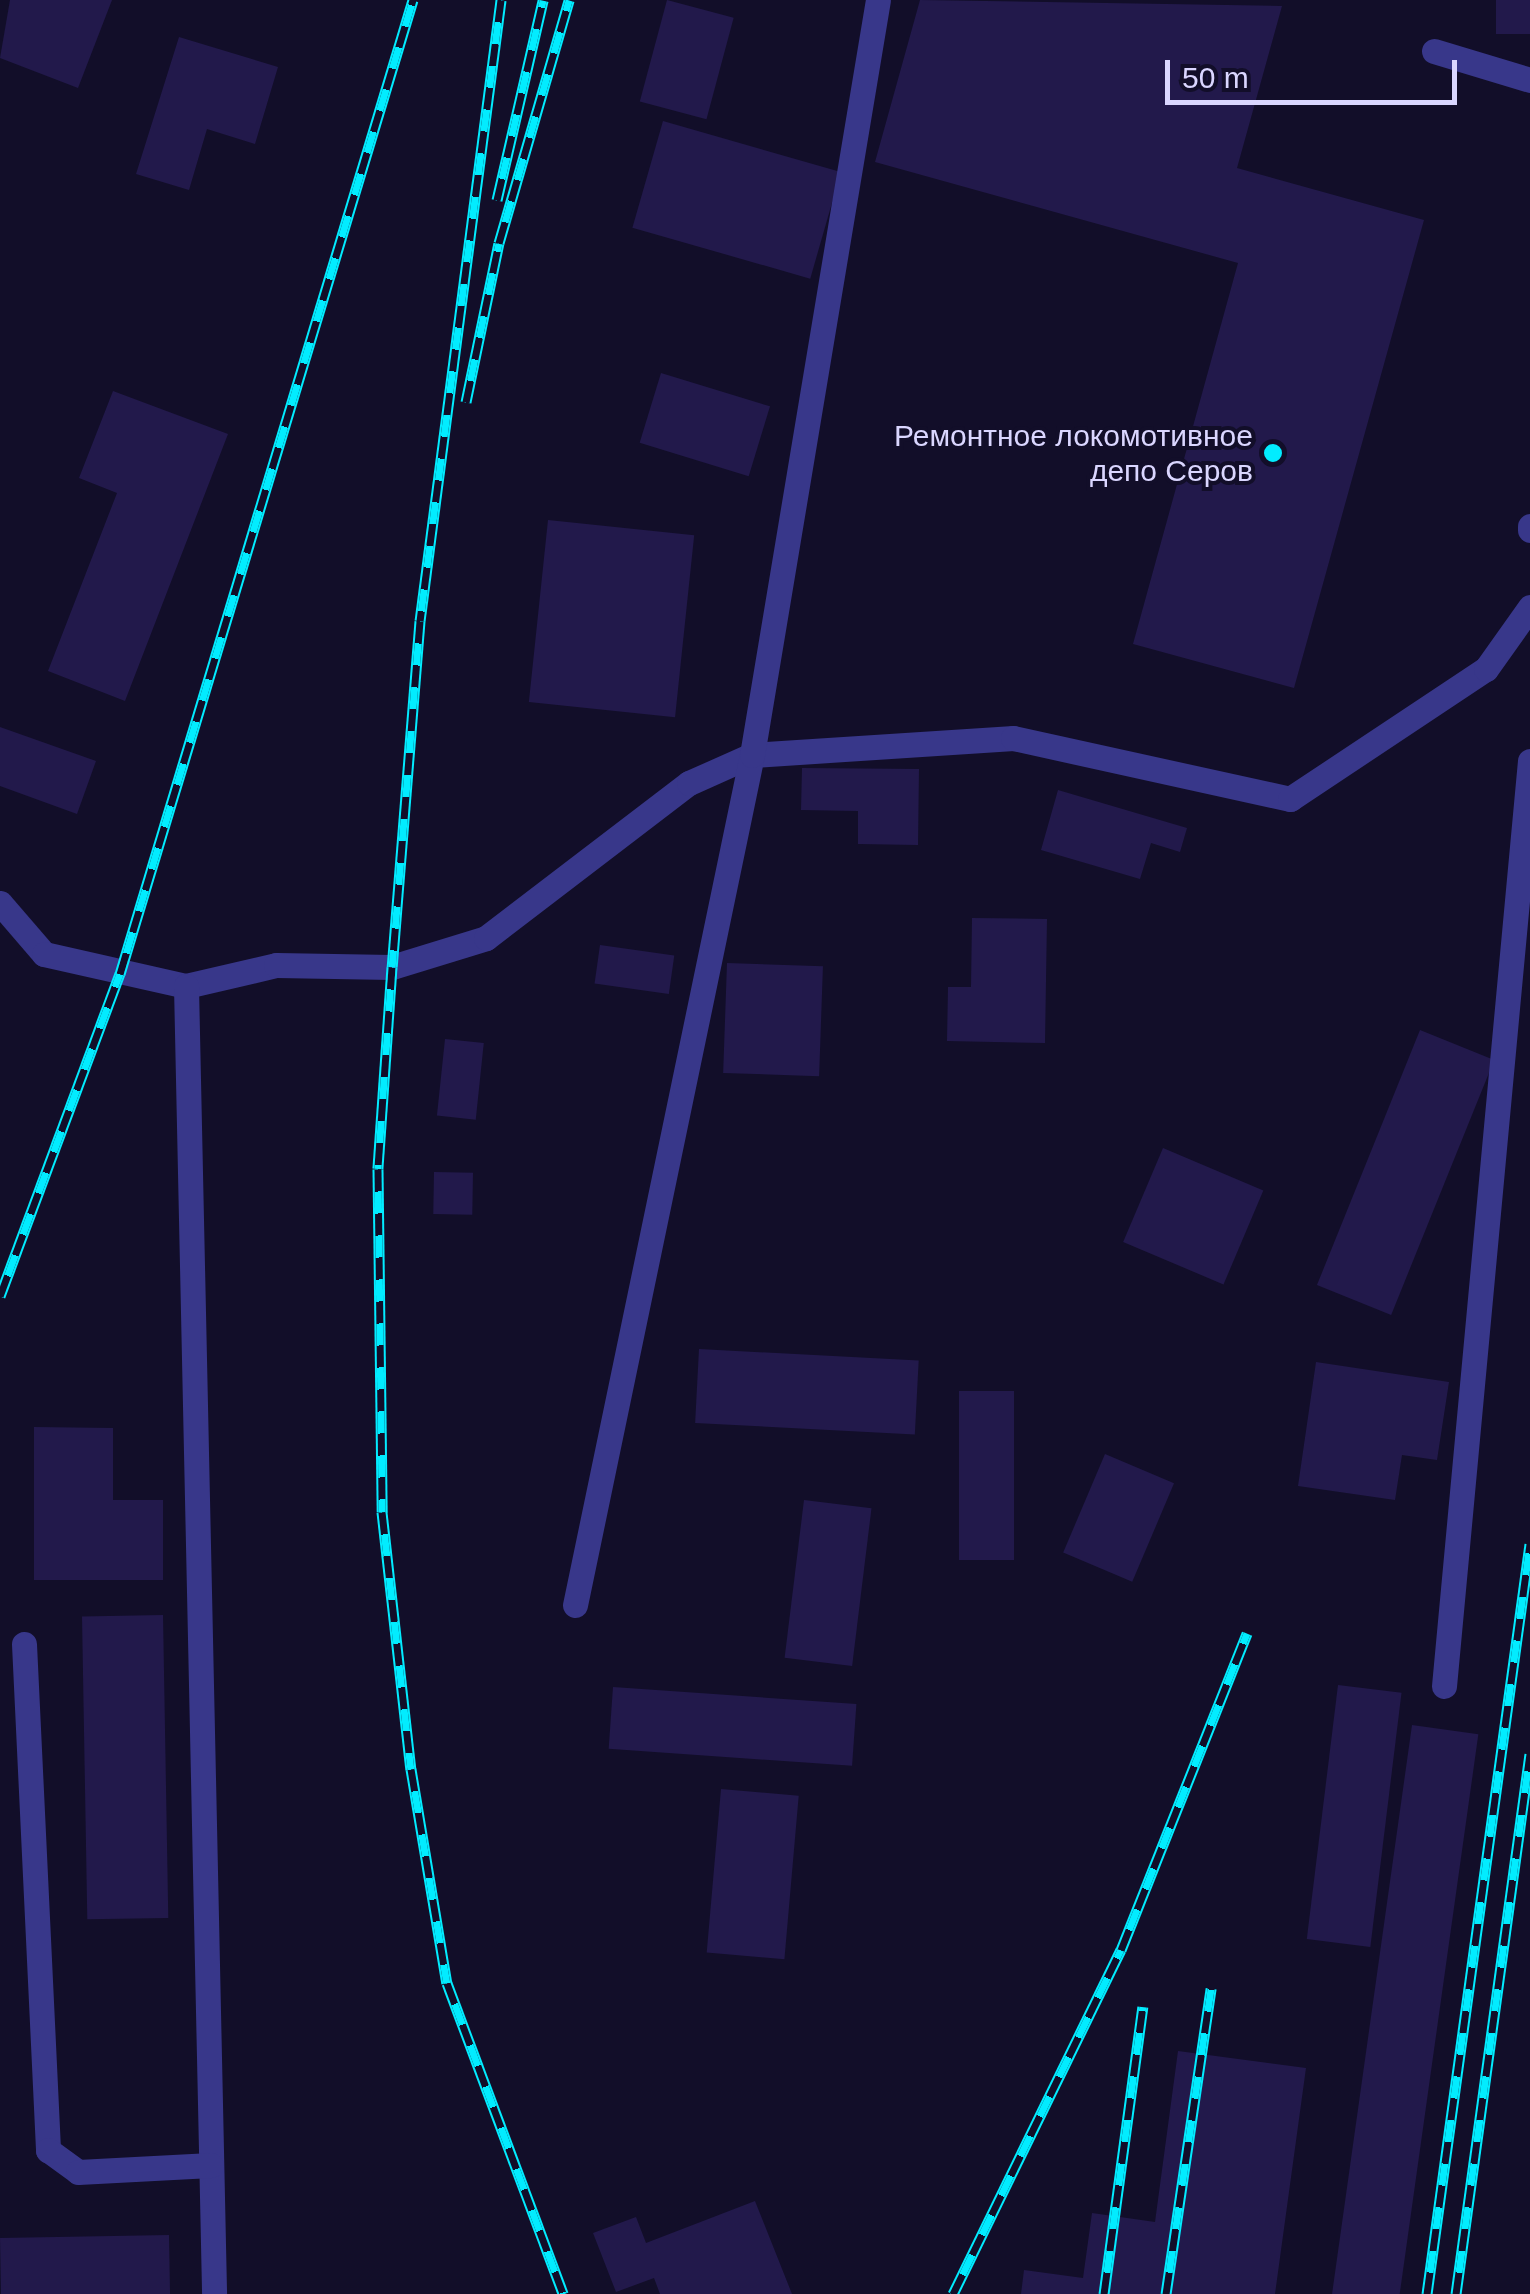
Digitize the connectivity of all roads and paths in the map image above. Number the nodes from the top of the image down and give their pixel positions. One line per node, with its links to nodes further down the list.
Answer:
1 (878, 0): 5 (street)
2 (1434, 51): 3 (street)
3 (1530, 80)
4 (1530, 607): 5 (street)
5 (752, 755): 8 (street); 9 (street)
6 (1530, 761): 11 (street)
7 (0, 903): 8 (street)
8 (186, 986): 12 (street)
9 (575, 1605)
10 (24, 1644): 12 (street)
11 (1444, 1686)
12 (211, 2165): 13 (street)
13 (214, 2294)

